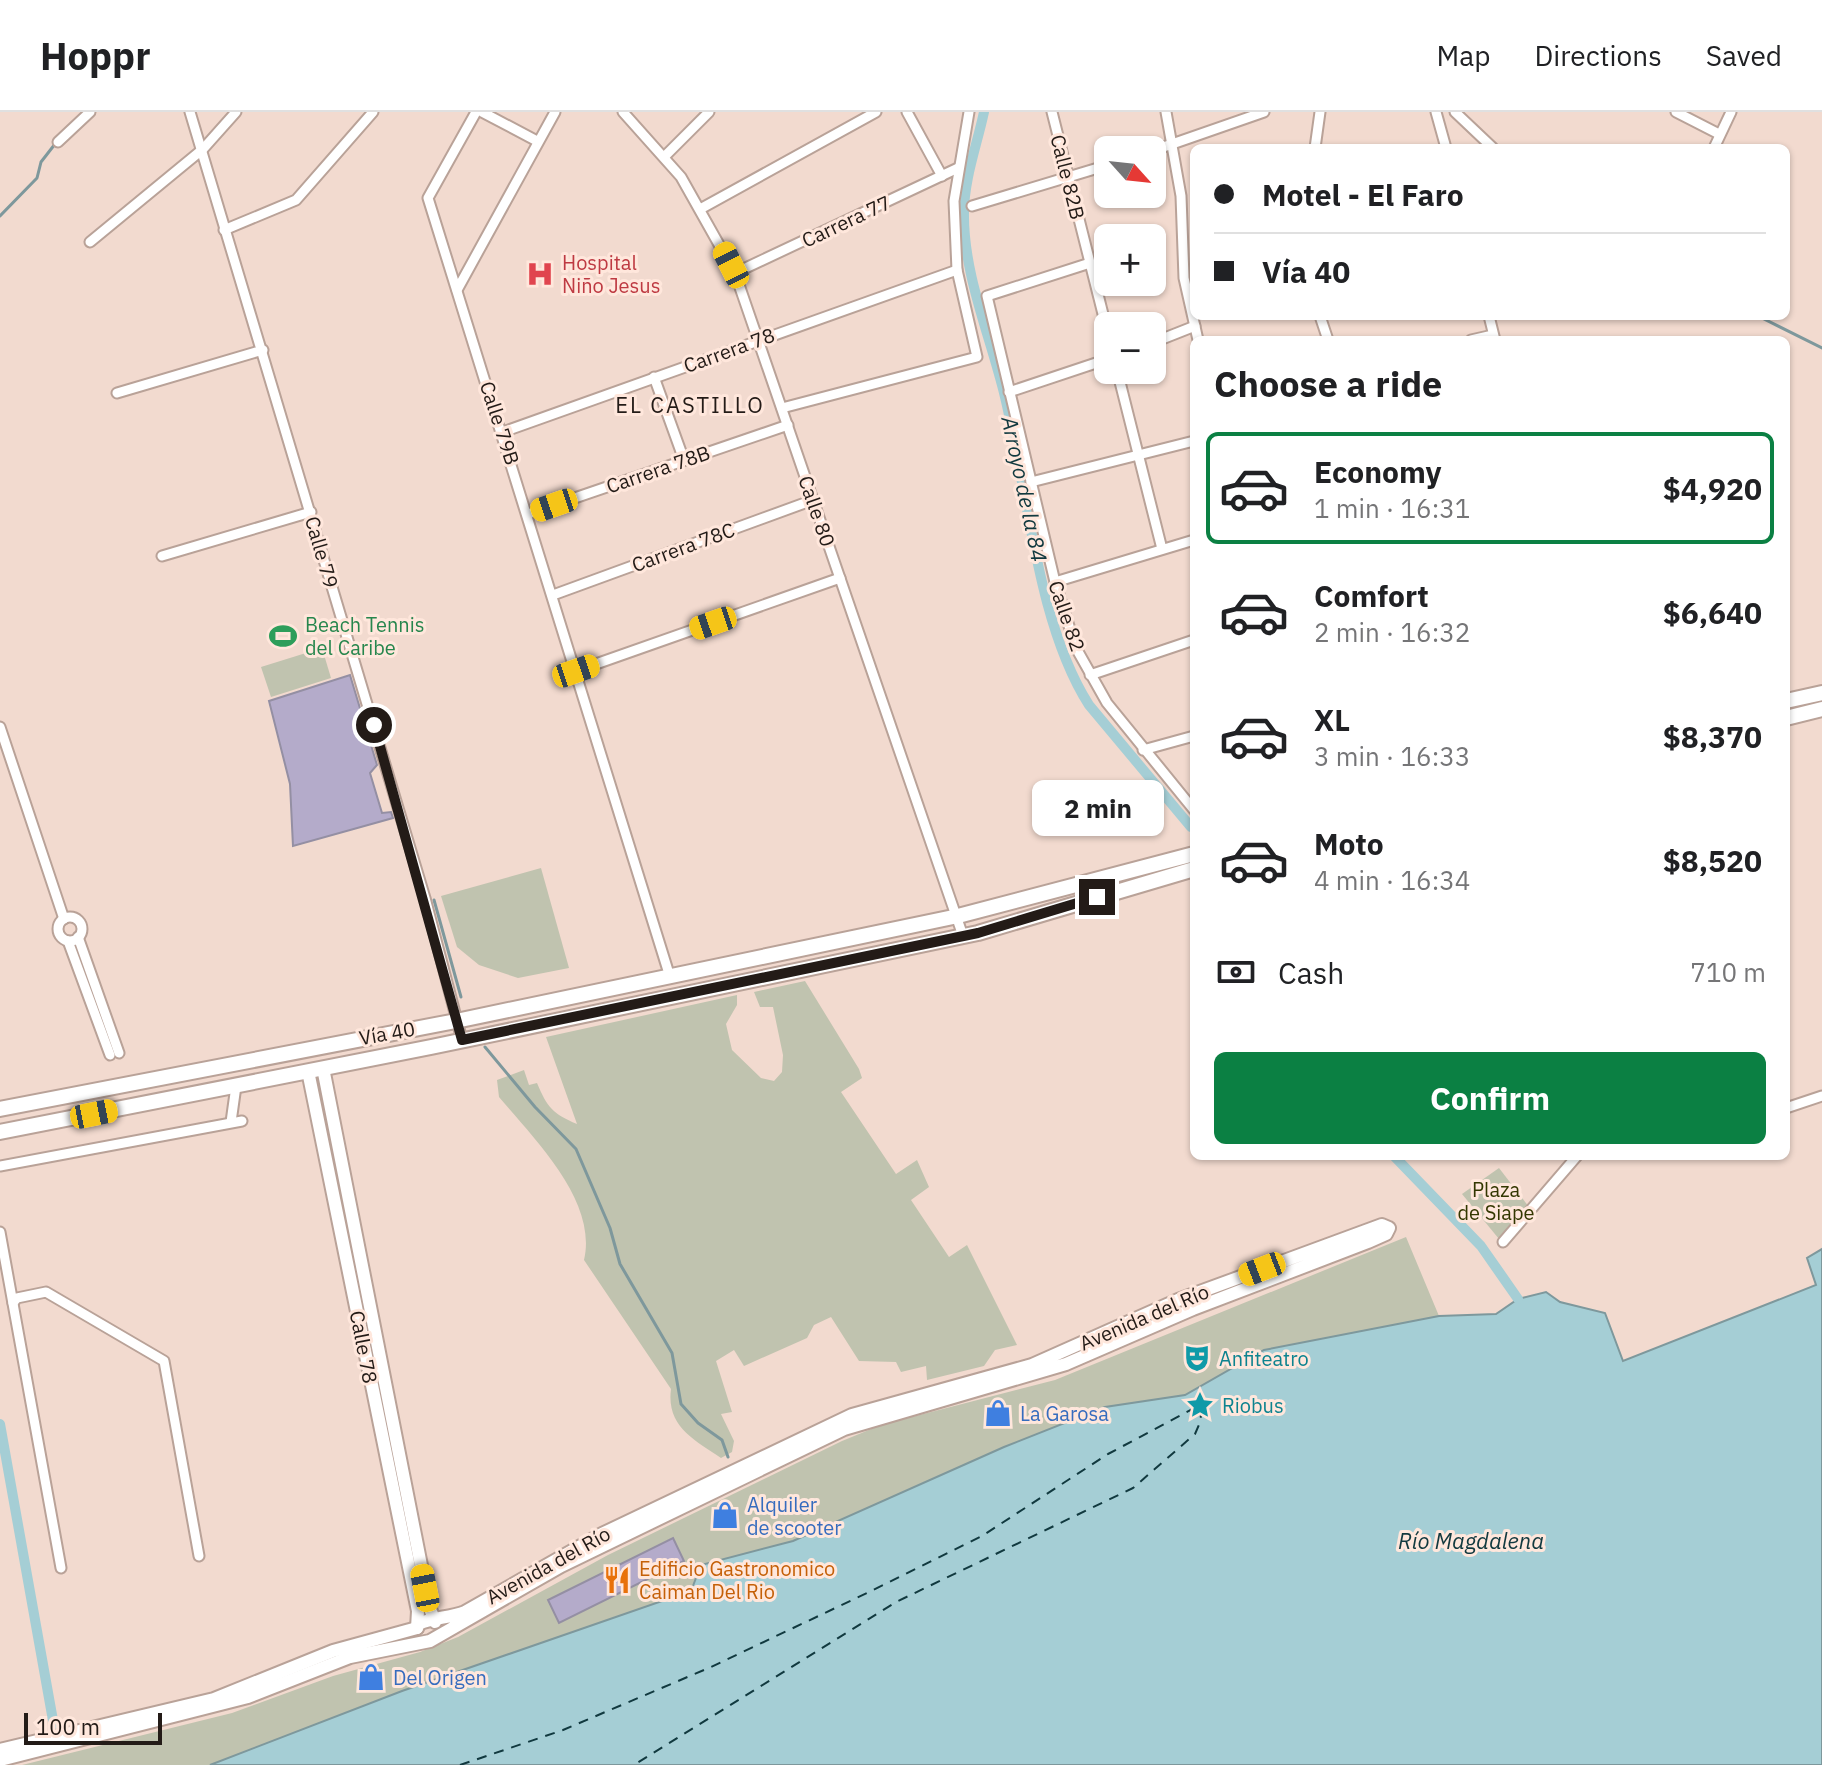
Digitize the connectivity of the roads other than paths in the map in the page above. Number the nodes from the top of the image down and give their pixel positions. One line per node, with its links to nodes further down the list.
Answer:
1 (90, 112): 22 (street)
2 (190, 112): 29 (street, Calle 79)
3 (236, 112): 29 (street)
4 (373, 112): 39 (street)
5 (477, 112): 21 (street); 45 (street, Calle 79B)
6 (555, 112): 21 (street)
7 (623, 112): 30 (street, Calle 80)
8 (709, 112): 30 (street)
9 (876, 112): 38 (street)
10 (907, 112): 33 (street)
11 (969, 112): 31 (street)
12 (1052, 112): 34 (street, Calle 82B)
13 (1166, 112): 23 (street)
14 (1264, 112): 23 (street)
15 (1320, 112): 24 (street)
16 (1436, 112): 25 (street)
17 (1455, 112): 26 (street)
18 (1676, 112): 20 (street)
19 (1731, 112): 20 (street)
20 (1719, 134): 27 (street)
21 (537, 141): 45 (street)
22 (58, 142)
23 (1172, 144): 28 (street); 36 (street)
24 (1316, 144)
25 (1445, 144)
26 (1489, 144)
27 (1715, 144)
28 (1166, 146)
29 (203, 149): 39 (street, Calle 79); 40 (street)
30 (665, 156): 38 (street, Calle 80)
31 (958, 168): 33 (street, Carrera 77); 42 (street)
32 (1094, 170): 34 (street)
33 (942, 176): 43 (street, Carrera 77)
34 (1068, 178): 37 (street); 41 (street, Calle 82B)
35 (1190, 193): 36 (street)
36 (1181, 196): 44 (street)
37 (972, 206)
38 (702, 208): 43 (street, Calle 80)
39 (224, 230): 52 (street, Calle 79)
40 (90, 242)
41 (1090, 263): 46 (street, Calle 82B); 56 (street, Calle 82)
42 (957, 270): 51 (street, Carrera 78); 58 (street)
43 (735, 273): 51 (street, Calle 80)
44 (1189, 276)
45 (457, 290): 60 (street, Calle 79B)
46 (1102, 312)
47 (1194, 320): 48 (street)
48 (1195, 326): 49 (street); 50 (street)
49 (1197, 336)
50 (1166, 337)
51 (757, 340): 54 (street, Carrera 78); 58 (street, Calle 80)
52 (263, 350): 57 (street); 66 (street, Calle 79)
53 (1094, 364): 56 (street)
54 (654, 377): 60 (street, Carrera 78); 63 (street)
55 (1120, 384): 62 (street)
56 (1009, 392): 64 (street, Calle 82)
57 (117, 393)
58 (782, 408): 59 (street, Calle 80)
59 (788, 425): 63 (street, Carrera 78B); 65 (street, Calle 80)
60 (503, 432): 67 (street, Calle 79B)
61 (1190, 442): 62 (street)
62 (1138, 457): 64 (street); 69 (street)
63 (684, 460): 67 (street, Carrera 78B)
64 (1031, 482): 72 (street, Calle 82)
65 (813, 500): 71 (street, Calle 80); 73 (street, Carrera 78C)
66 (311, 512): 70 (street); 94 (street, Calle 79)
67 (528, 514): 73 (street, Calle 79B)
68 (1190, 541): 69 (street)
69 (1162, 549): 72 (street)
70 (162, 556)
71 (840, 578): 75 (street); 87 (street, Calle 80)
72 (1055, 582): 76 (street, Calle 82)
73 (553, 595): 75 (street, Calle 79B)
74 (1190, 641): 76 (street)
75 (576, 671): 93 (street, Calle 79B)
76 (1090, 675): 83 (street, Calle 82)
77 (1822, 693): 78 (highway)
78 (1790, 700)
79 (1822, 709): 80 (highway)
80 (1790, 717)
81 (0, 727): 88 (street)
82 (1190, 737): 83 (street)
83 (1143, 750): 84 (street, Calle 82)
84 (1190, 805)
85 (1190, 855): 87 (highway, Vía 40)
86 (1190, 870): 89 (highway, Vía 40)
87 (958, 916): 89 (street, Calle 80); 91 (highway, Vía 40)
88 (64, 919): 90 (street); 90 (street)
89 (963, 936): 92 (highway, Vía 40)
90 (73, 939): 96 (street)
91 (805, 949): 92 (highway); 93 (highway, Vía 40)
92 (810, 966): 95 (highway, Vía 40)
93 (670, 977): 94 (highway, Vía 40)
94 (456, 1021): 95 (street, Calle 79); 97 (highway, Vía 40)
95 (462, 1040): 98 (highway, Vía 40)
96 (114, 1054)
97 (233, 1064): 99 (highway); 102 (highway, Vía 40)
98 (316, 1070): 99 (highway, Vía 40); 115 (main road, Calle 78); 116 (main road, Calle 78)
99 (236, 1091): 104 (street); 105 (highway, Vía 40)
100 (1822, 1096): 101 (street)
101 (1790, 1107)
102 (2, 1109): 105 (highway)
103 (242, 1121): 104 (street)
104 (231, 1122): 107 (street)
105 (4, 1131)
106 (1574, 1160): 109 (street)
107 (0, 1166)
108 (0, 1232): 111 (street)
109 (1503, 1242)
110 (1178, 1300): 112 (main road); 112 (main road, Avenida del Río); 117 (main road, Avenida del Río)
111 (13, 1303): 113 (street); 114 (street)
112 (1054, 1368): 121 (main road, Avenida del Río)
113 (199, 1556)
114 (61, 1568)
115 (416, 1600): 119 (main road, Calle 78); 120 (main road)
116 (429, 1606): 117 (main road); 118 (main road, Calle 78)
117 (456, 1616): 118 (main road, Avenida del Río)
118 (433, 1621): 119 (main road, Avenida del Río); 121 (main road, Calle 78)
119 (420, 1631): 120 (main road); 121 (main road, Avenida del Río); 123 (main road)
120 (396, 1634): 122 (main road)
121 (437, 1636)
122 (0, 1750)
123 (0, 1760)

